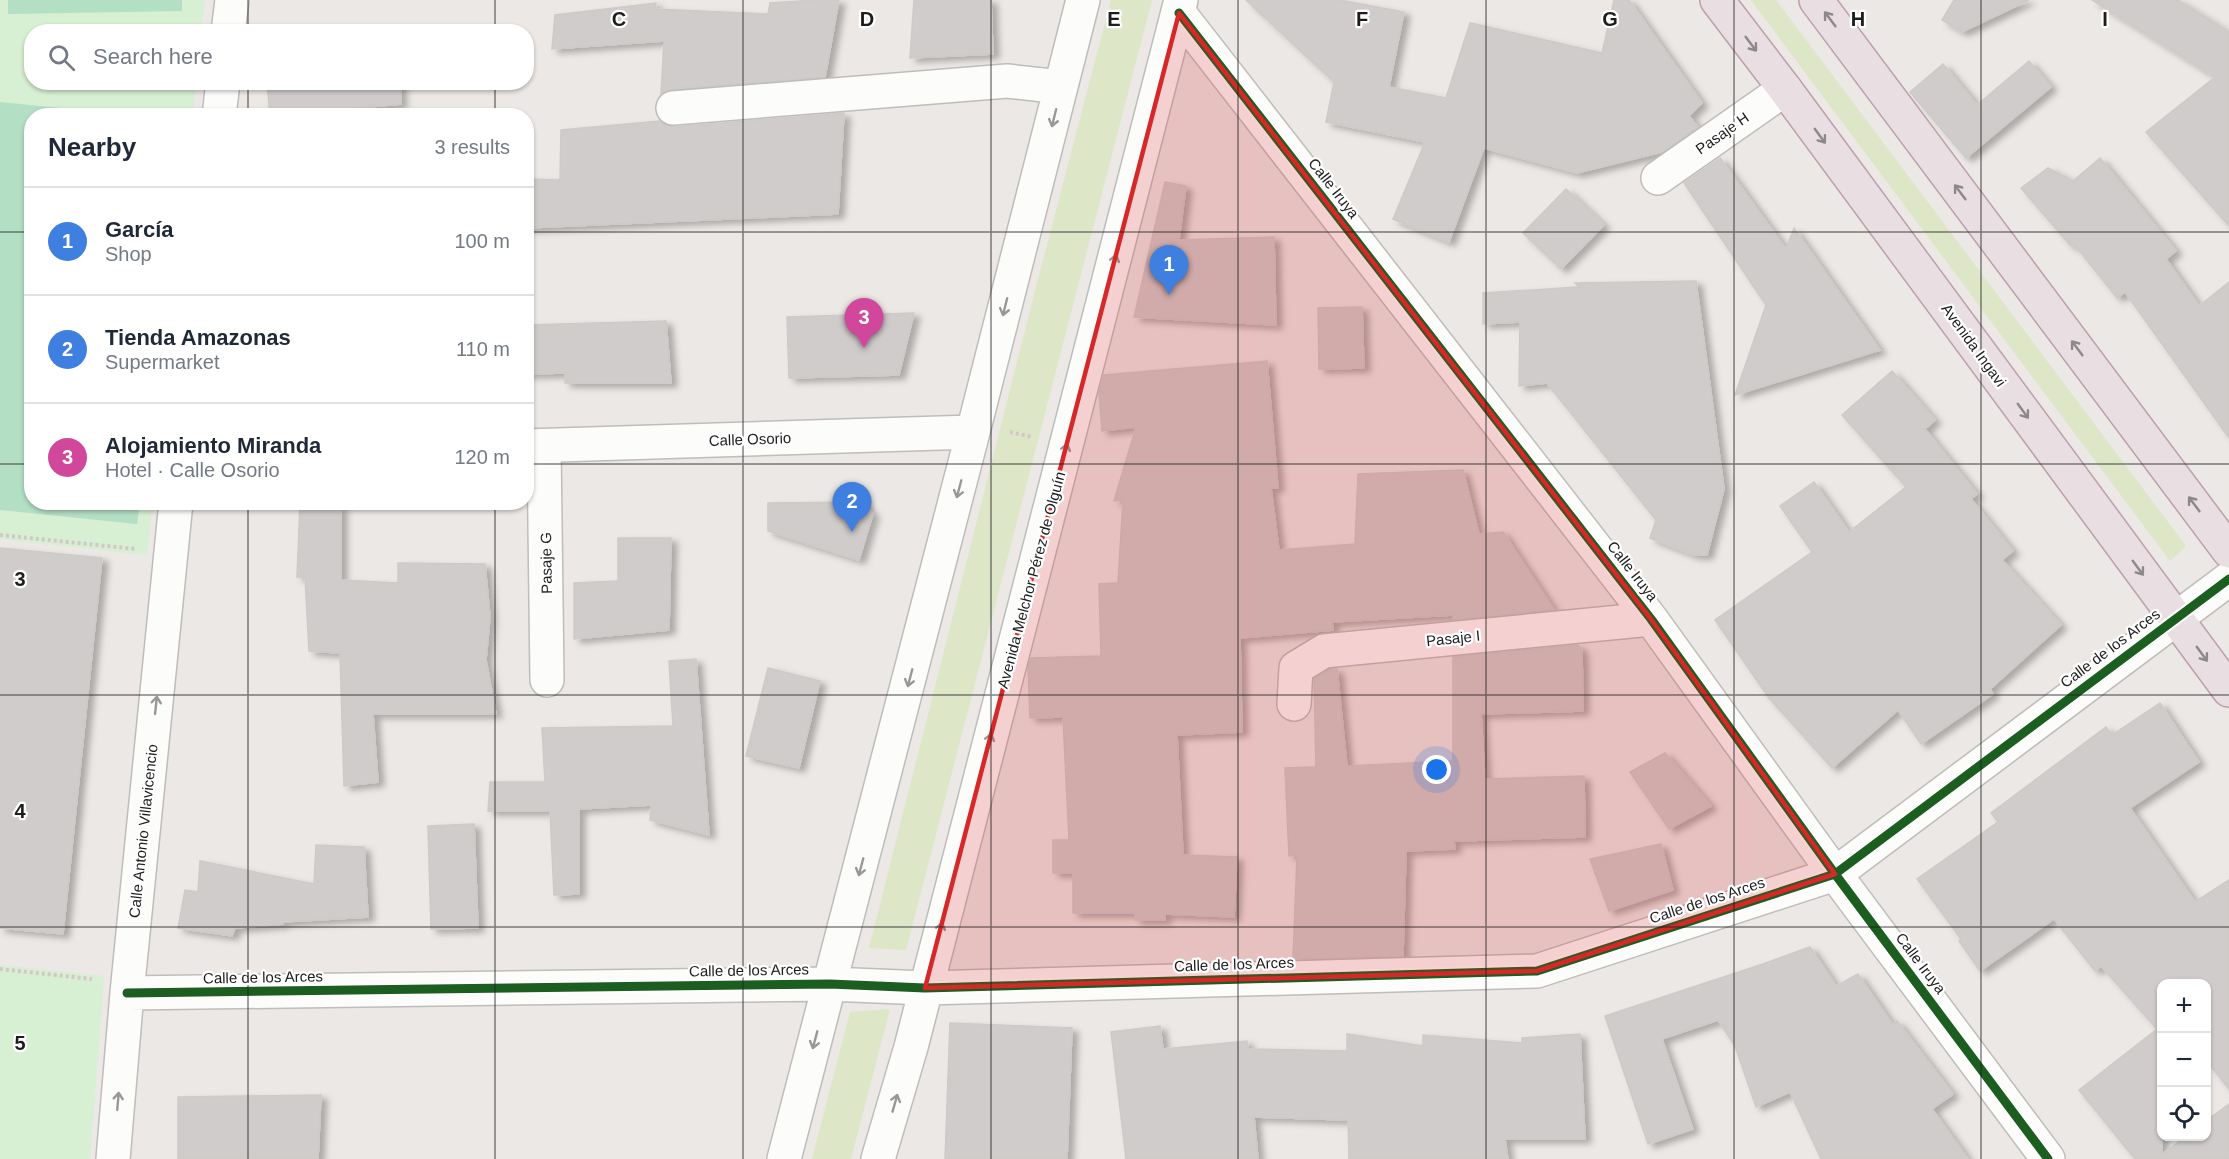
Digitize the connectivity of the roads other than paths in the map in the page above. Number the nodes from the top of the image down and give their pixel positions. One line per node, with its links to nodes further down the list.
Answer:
1 (232, 0): 6 (street)
2 (1083, 0): 7 (street)
3 (1717, 0): 8 (highway, Avenida Ingavi, one-way to 8)
4 (1816, 0): 16 (highway, one-way to 4)
5 (1180, 6): 19 (street, Calle Iruya); 25 (street, Avenida Melchor Pérez de Olguín, one-way to 5)
6 (229, 24)
7 (1061, 87): 11 (street); 13 (street, one-way to 13)
8 (1785, 88): 12 (street, Pasaje H); 18 (highway, Avenida Ingavi, one-way to 18)
9 (222, 90): 10 (street)
10 (220, 108)
11 (674, 108)
12 (1658, 178)
13 (987, 431): 14 (street, Calle Osorio); 24 (street, one-way to 24)
14 (535, 446): 20 (street, Pasaje G)
15 (175, 510): 26 (street, Calle Antonio Villavicencio, one-way to 15)
16 (2229, 551)
17 (2229, 579): 18 (street, Calle de los Arces)
18 (2175, 618): 21 (highway, Avenida Ingavi, one-way to 21); 23 (street, Calle de los Arces)
19 (1651, 619): 22 (street, Pasaje I); 23 (street, Calle Iruya)
20 (547, 680)
21 (2229, 690)
22 (1294, 704)
23 (1835, 874): 25 (street, Calle de los Arces); 30 (street, Calle Iruya)
24 (830, 984): 25 (street, Calle de los Arces); 26 (street, Calle de los Arces); 28 (street, one-way to 28)
25 (925, 988): 29 (street, Avenida Melchor Pérez de Olguín, one-way to 25)
26 (127, 993): 27 (street, Calle Antonio Villavicencio, one-way to 26)
27 (113, 1159)
28 (784, 1159)
29 (879, 1159)
30 (2048, 1159)

